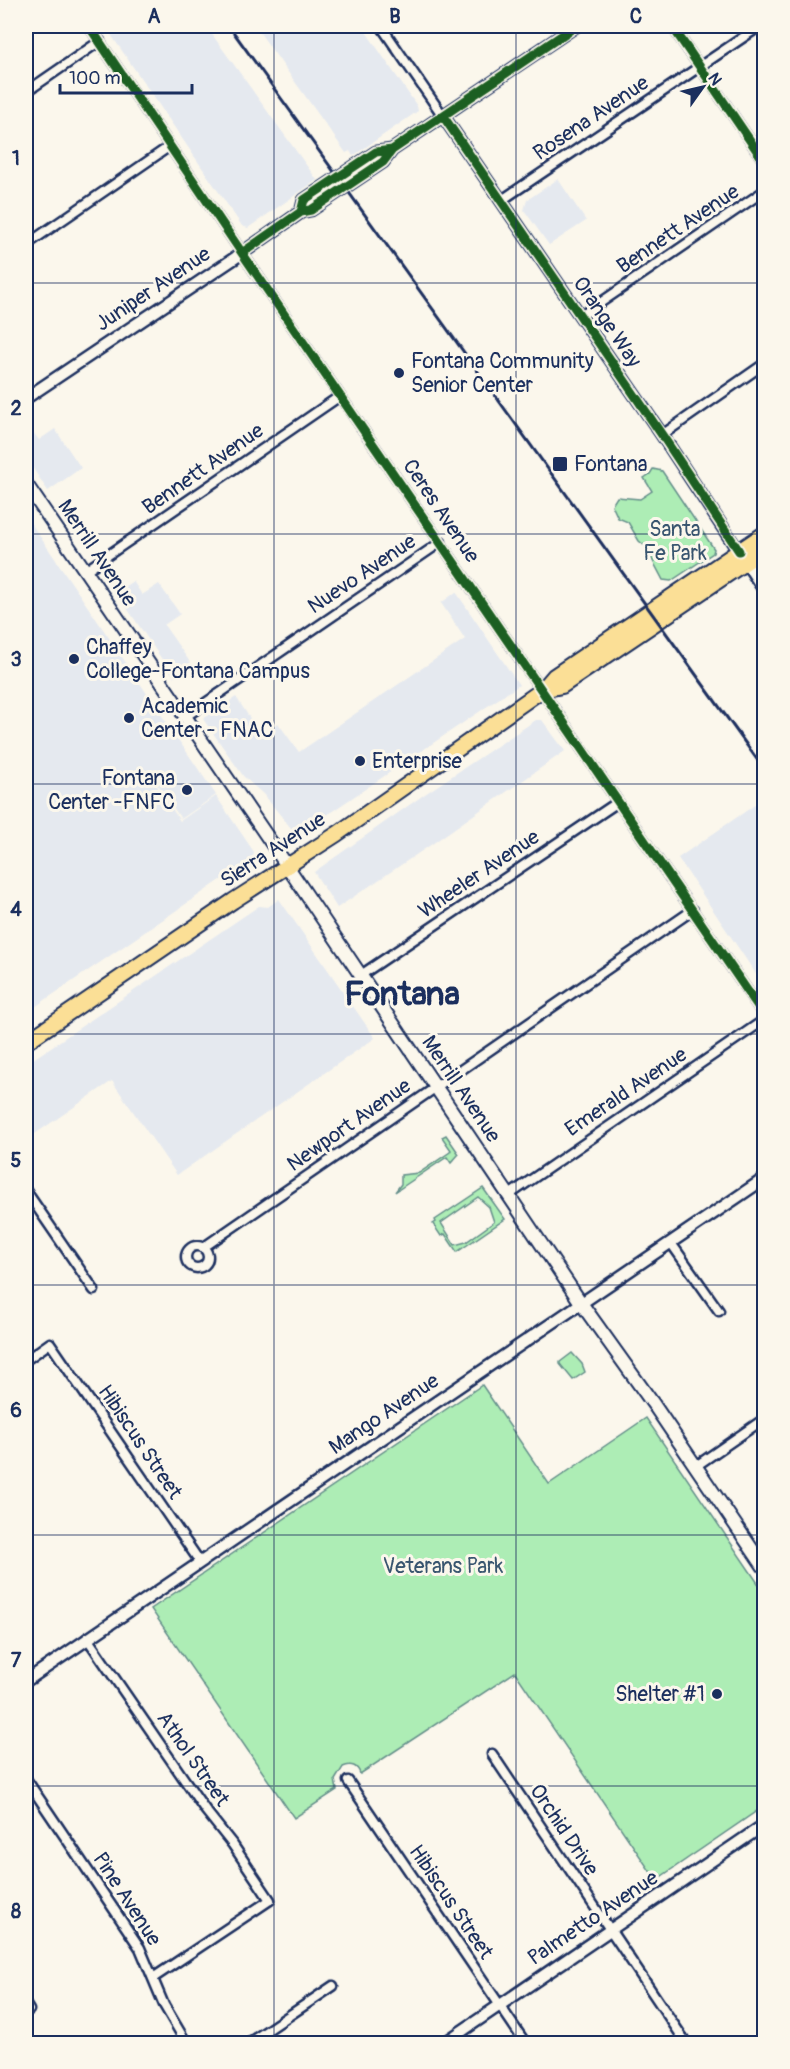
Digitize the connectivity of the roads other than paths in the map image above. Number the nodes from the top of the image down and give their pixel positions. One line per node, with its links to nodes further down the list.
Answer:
1 (89, 26): 6 (street, Ceres Avenue)
2 (381, 26): 9 (street, Orange Way)
3 (576, 26): 9 (street, Juniper Avenue)
4 (672, 26): 7 (street)
5 (760, 26): 7 (street, Rosena Avenue)
6 (100, 41): 8 (street); 10 (street, Ceres Avenue)
7 (700, 66): 11 (street); 13 (street, Rosena Avenue)
8 (26, 92)
9 (442, 116): 13 (street, Orange Way); 15 (street, Juniper Avenue)
10 (170, 146): 14 (street); 15 (street, Ceres Avenue)
11 (765, 161)
12 (765, 191): 16 (street, Bennett Avenue)
13 (502, 201): 16 (street, Orange Way)
14 (26, 245)
15 (242, 253): 18 (street, Ceres Avenue); 19 (street, Juniper Avenue)
16 (581, 316): 20 (street, Orange Way)
17 (765, 364): 20 (street)
18 (340, 396): 23 (street, Ceres Avenue); 26 (street, Bennett Avenue)
19 (26, 398)
20 (662, 435): 25 (street, Orange Way)
21 (26, 484): 26 (main road, Merrill Avenue)
22 (765, 534): 25 (main road, Sierra Avenue)
23 (441, 542): 28 (street, Ceres Avenue); 29 (street, Nuevo Avenue)
24 (765, 549): 25 (main road, Sierra Avenue)
25 (743, 557): 27 (street, Orange Way); 28 (main road, Sierra Avenue)
26 (85, 571): 29 (main road, Merrill Avenue)
27 (765, 591)
28 (542, 690): 30 (street, Ceres Avenue); 31 (main road, Sierra Avenue)
29 (185, 717): 31 (main road, Merrill Avenue)
30 (618, 802): 32 (street, Ceres Avenue); 33 (street, Wheeler Avenue)
31 (288, 866): 33 (main road, Merrill Avenue); 36 (main road, Sierra Avenue)
32 (693, 910): 34 (street, Ceres Avenue); 37 (street, Newport Avenue)
33 (361, 975): 37 (main road, Merrill Avenue)
34 (765, 1015)
35 (765, 1020): 40 (street, Emerald Avenue)
36 (26, 1042)
37 (436, 1087): 40 (main road, Merrill Avenue); 42 (street, Newport Avenue)
38 (765, 1179): 41 (street, Mango Avenue)
39 (26, 1191): 43 (street)
40 (509, 1195): 44 (main road, Merrill Avenue)
41 (671, 1243): 44 (street, Mango Avenue); 45 (street)
42 (204, 1247)
43 (94, 1290)
44 (581, 1303): 48 (main road, Merrill Avenue); 49 (street, Mango Avenue)
45 (719, 1311)
46 (26, 1360): 49 (street, Hibiscus Street)
47 (765, 1419): 48 (street)
48 (696, 1466): 50 (main road, Merrill Avenue)
49 (200, 1562): 51 (street, Mango Avenue)
50 (765, 1567)
51 (87, 1638): 52 (street, Mango Avenue); 58 (street, Athol Street)
52 (26, 1681)
53 (492, 1754): 57 (street, Orchid Drive)
54 (26, 1779): 58 (street, Pine Avenue)
55 (348, 1781): 60 (street, Hibiscus Street)
56 (765, 1825): 57 (street, Palmetto Avenue)
57 (609, 1930): 60 (street, Palmetto Avenue); 65 (street, Orchid Drive)
58 (153, 1978): 61 (street, Pine Avenue)
59 (333, 1986): 62 (street)
60 (500, 2006): 63 (street, Palmetto Avenue); 64 (street, Hibiscus Street)
61 (187, 2043)
62 (247, 2043)
63 (443, 2043)
64 (526, 2043)
65 (687, 2043)

